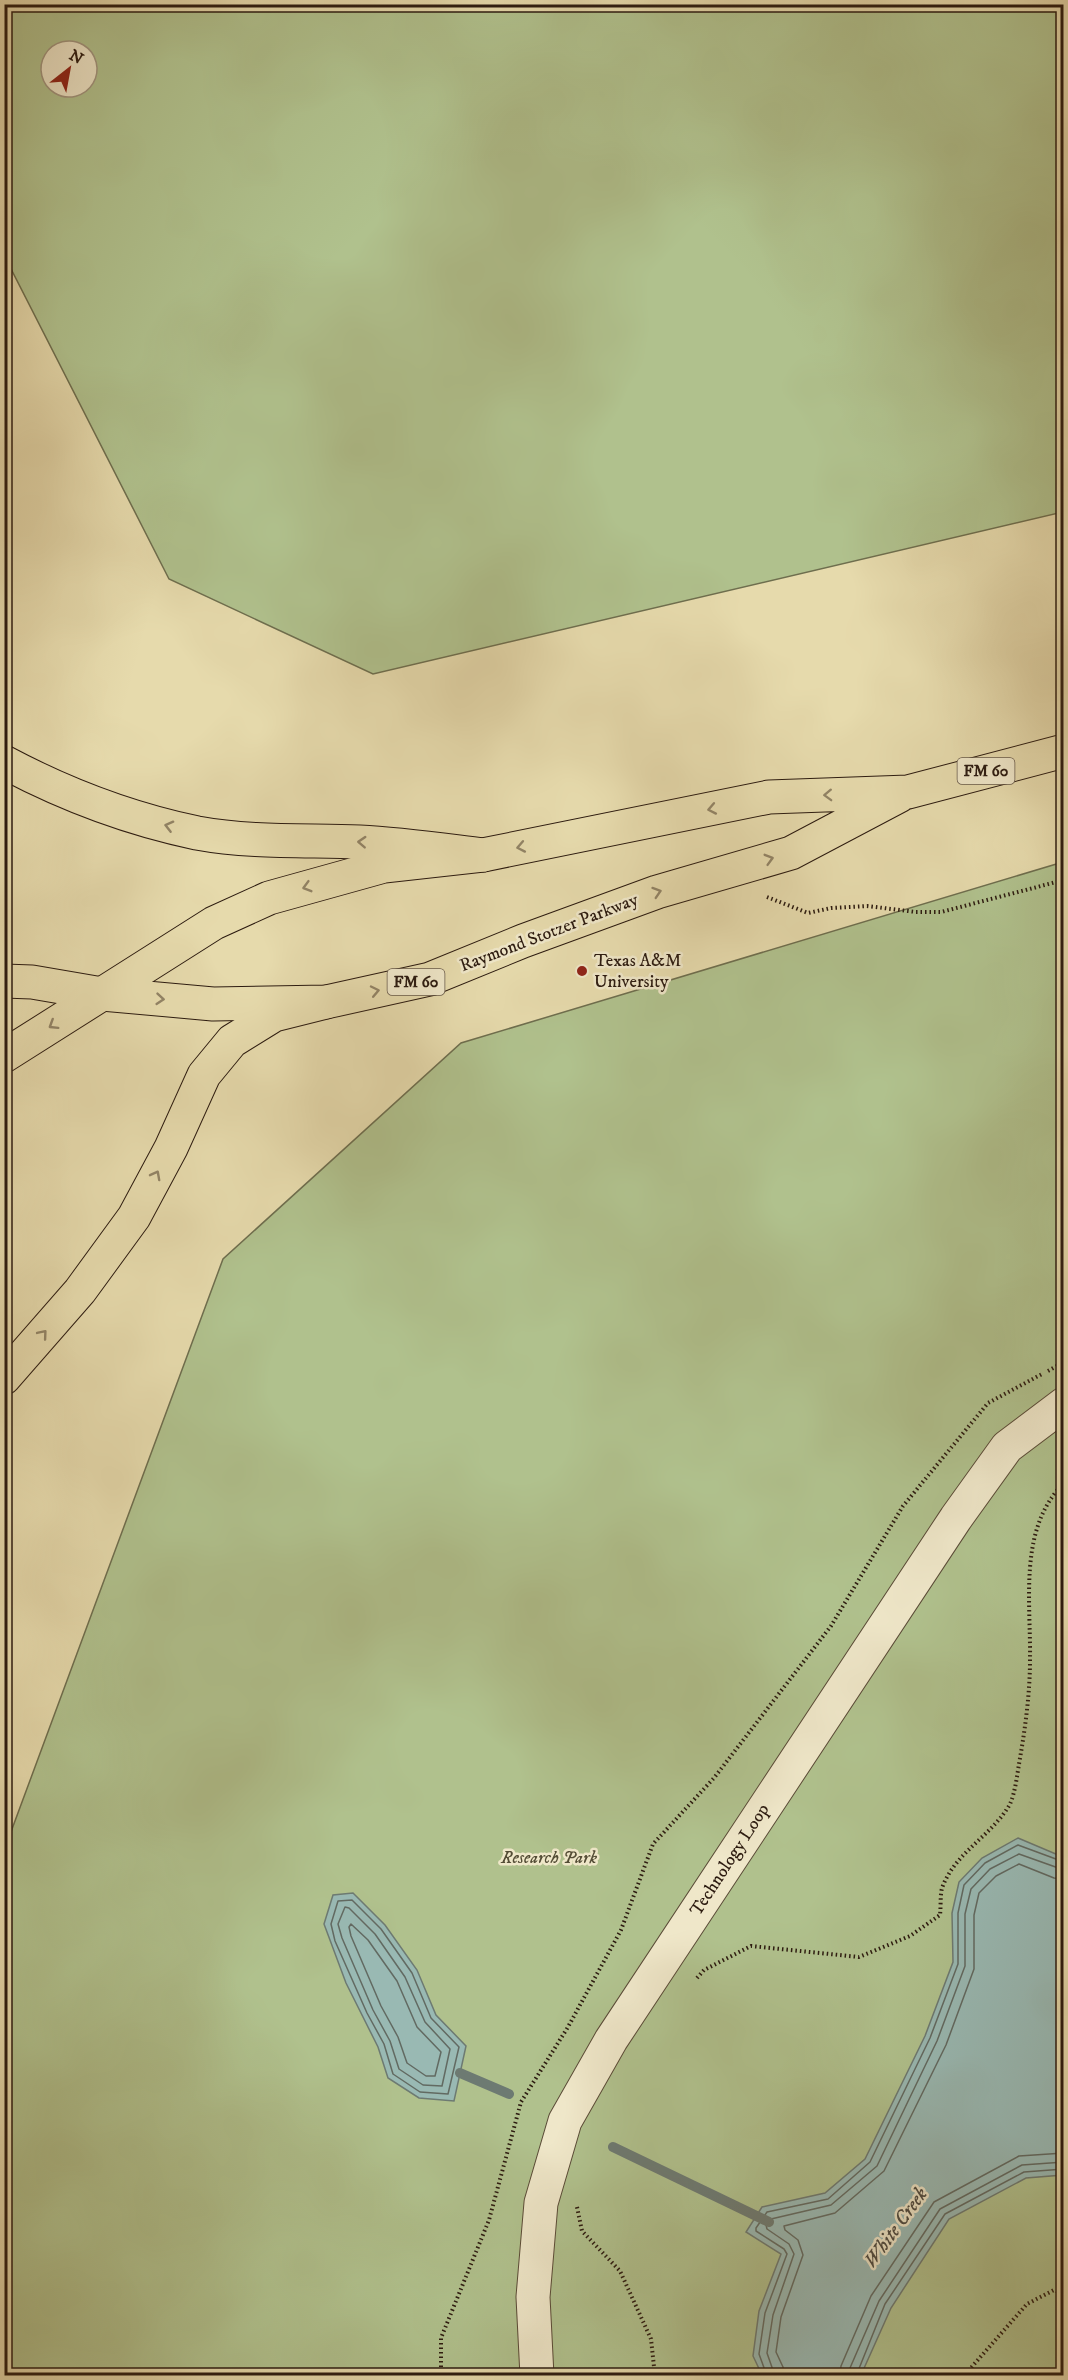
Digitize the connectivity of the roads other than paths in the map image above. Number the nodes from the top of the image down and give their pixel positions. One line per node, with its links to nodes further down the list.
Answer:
1 (1064, 751): 3 (main road, Raymond Stotzer Parkway / FM 60)
2 (4, 762): 4 (main road, one-way to 2)
3 (908, 792): 4 (main road, Raymond Stotzer Parkway / FM 60, one-way to 4); 7 (main road, Raymond Stotzer Parkway / FM 60, one-way to 3)
4 (483, 855): 6 (main road, Raymond Stotzer Parkway / FM 60, one-way to 6)
5 (4, 981): 6 (main road, Raymond Stotzer Parkway / FM 60)
6 (102, 994): 7 (main road, Raymond Stotzer Parkway / FM 60, one-way to 7); 8 (main road, Raymond Stotzer Parkway / FM 60, one-way to 8)
7 (326, 1002): 9 (main road, one-way to 7)
8 (4, 1056)
9 (4, 1378)
10 (1064, 1404): 11 (street, Technology Loop)
11 (537, 2376)

